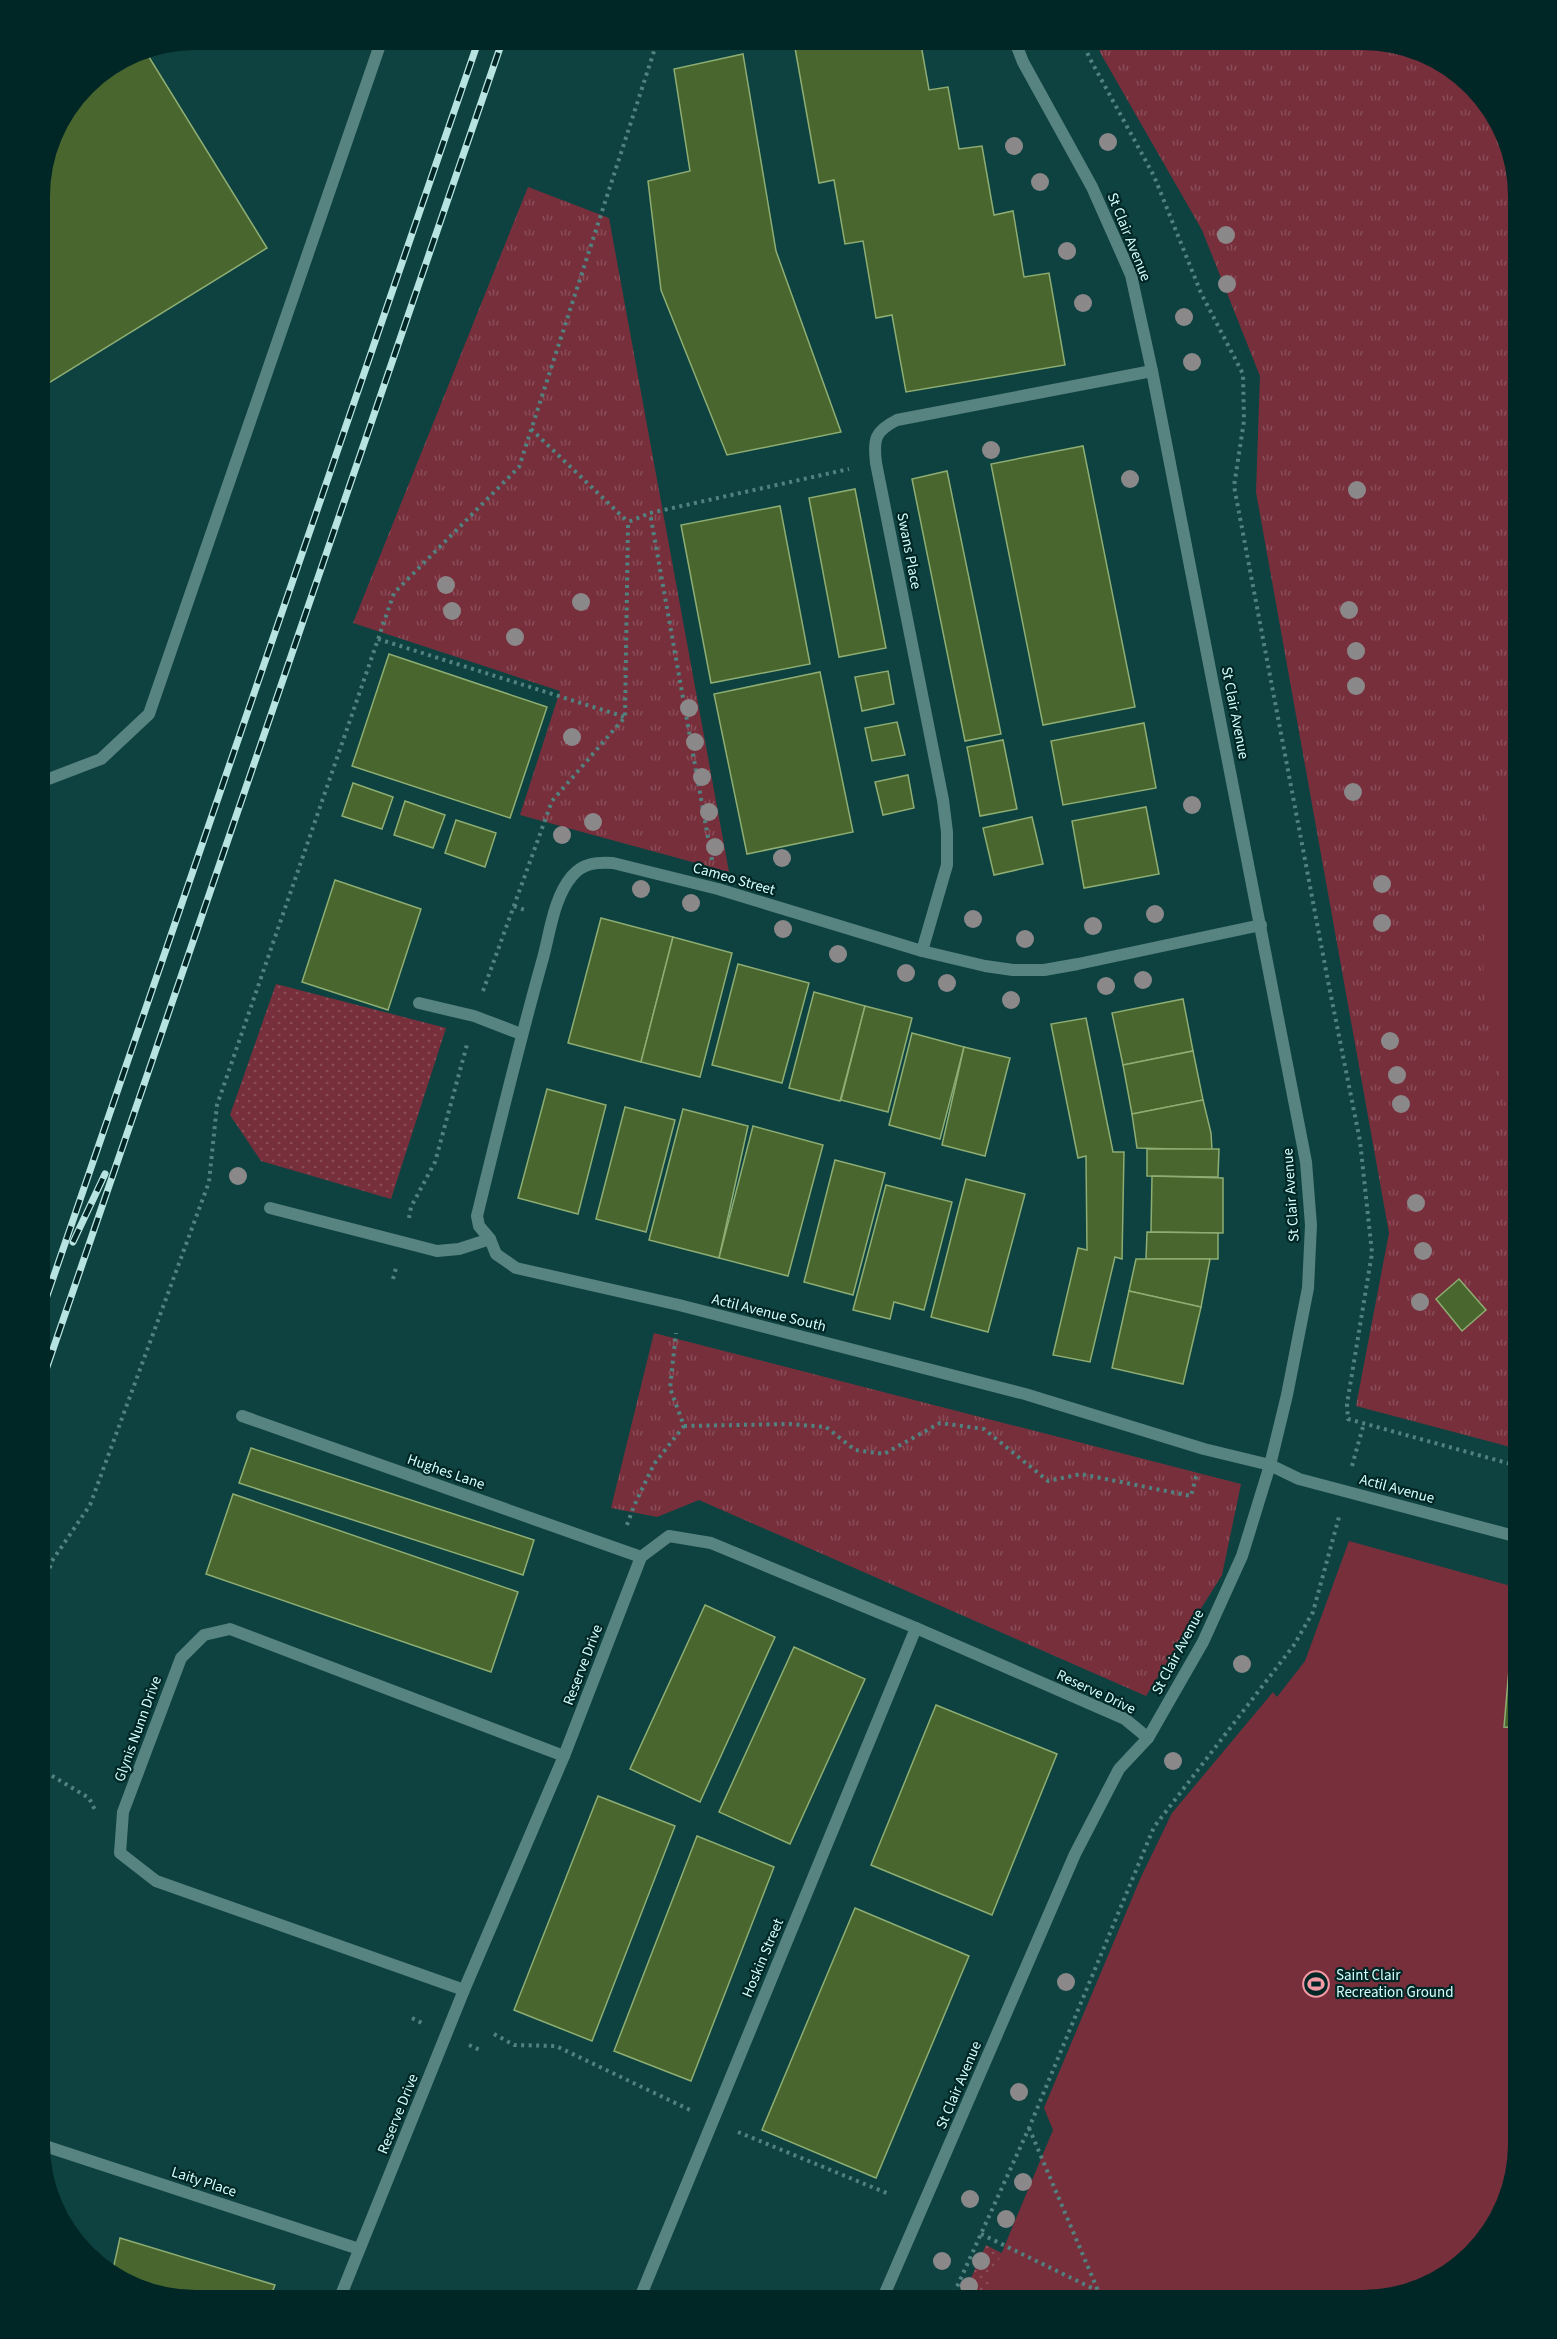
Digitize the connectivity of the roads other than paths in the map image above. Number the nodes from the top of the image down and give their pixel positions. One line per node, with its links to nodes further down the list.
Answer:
1 (378, 50): 4 (street)
2 (1018, 50): 3 (street, St Clair Avenue)
3 (1152, 371): 5 (street, St Clair Avenue); 6 (street, Swans Place)
4 (50, 779)
5 (1261, 925): 6 (street, Cameo Street); 12 (street, St Clair Avenue)
6 (922, 951): 8 (street, Cameo Street)
7 (419, 1003): 8 (street)
8 (521, 1034): 10 (street, Cameo Street)
9 (270, 1208): 10 (street)
10 (490, 1239): 12 (street, Actil Avenue South)
11 (242, 1416): 14 (street, Hughes Lane)
12 (1270, 1465): 13 (street, Actil Avenue); 16 (street, St Clair Avenue)
13 (1508, 1534)
14 (641, 1557): 15 (street, Reserve Drive); 17 (street, Reserve Drive)
15 (916, 1628): 16 (street, Reserve Drive); 22 (street, Hoskin Street)
16 (1148, 1738): 23 (street, St Clair Avenue)
17 (564, 1756): 18 (street, Reserve Drive); 18 (street, Glynis Nunn Drive)
18 (464, 1990): 20 (street, Reserve Drive)
19 (49, 2147): 20 (street, Laity Place)
20 (359, 2249): 21 (street, Reserve Drive)
21 (343, 2289)
22 (643, 2289)
23 (887, 2290)

